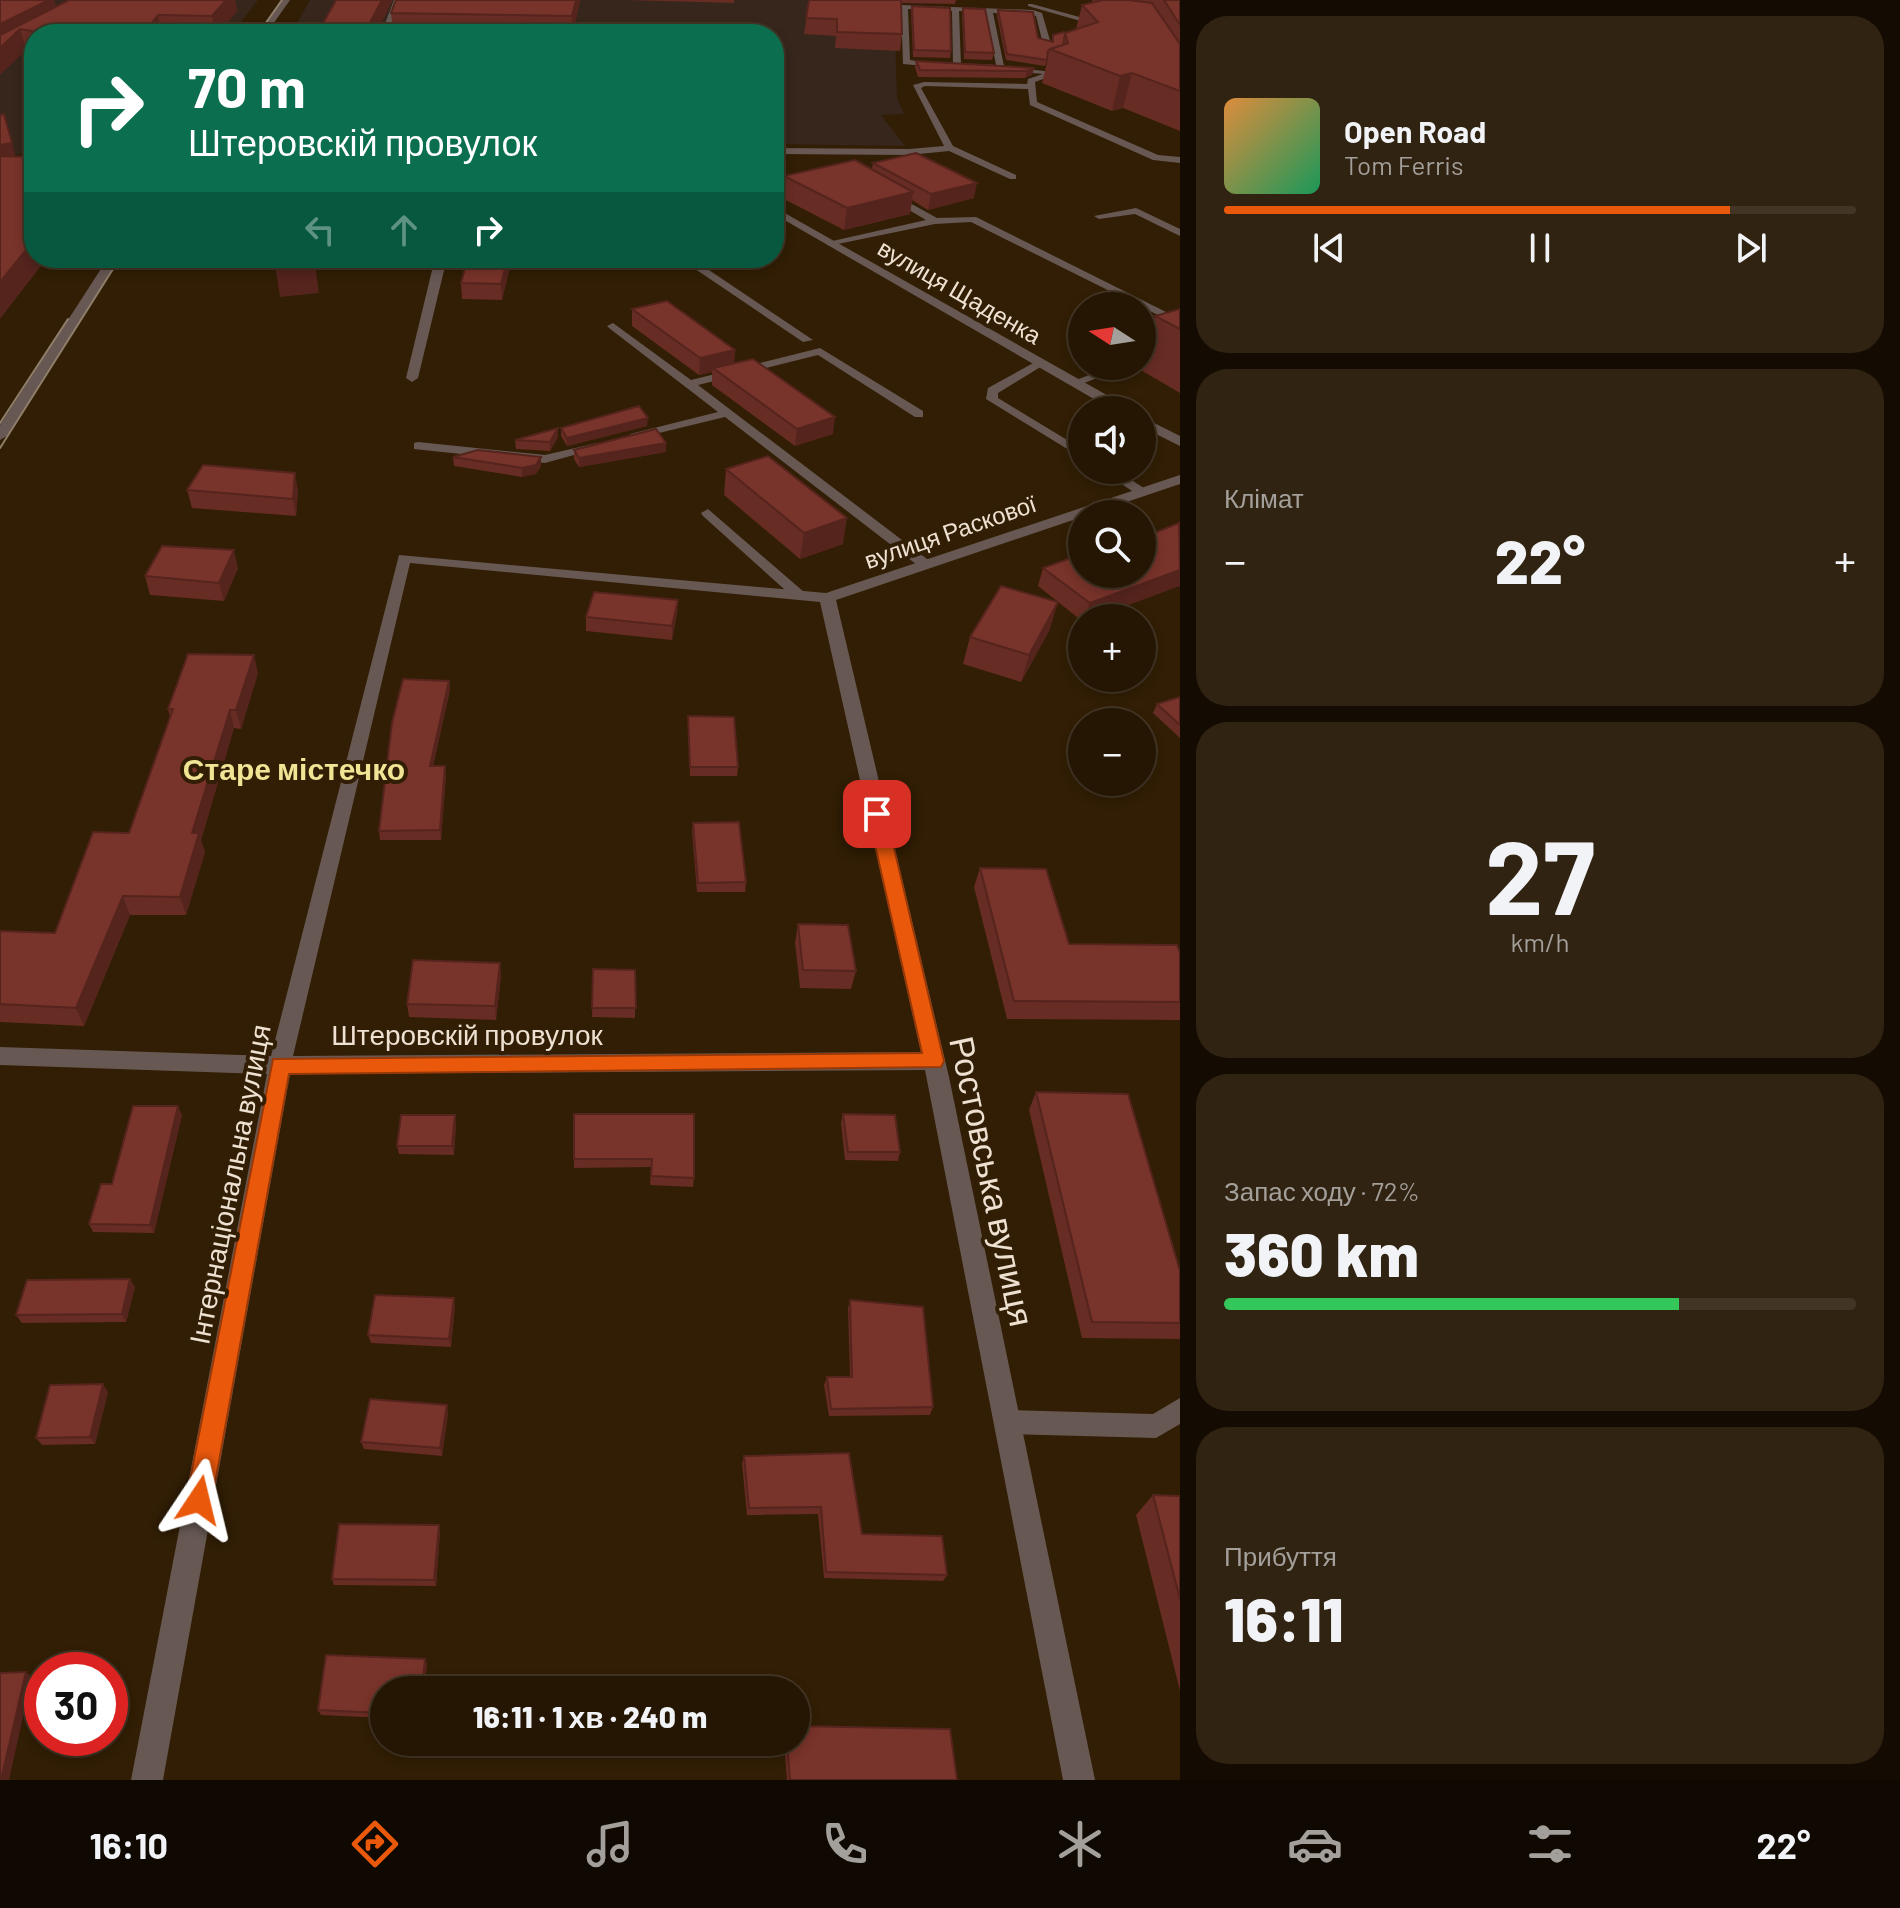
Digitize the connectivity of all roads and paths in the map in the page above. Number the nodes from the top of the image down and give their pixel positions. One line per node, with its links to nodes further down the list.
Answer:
1 (286, 0): 7 (street)
2 (397, 0): 8 (lane)
3 (1002, 0): 6 (lane)
4 (955, 9): 5 (lane); 13 (lane); 13 (lane)
5 (989, 10): 11 (lane); 14 (lane)
6 (1092, 23): 9 (lane); 10 (lane)
7 (269, 24)
8 (389, 24)
9 (1106, 25)
10 (1078, 29)
11 (1047, 44)
12 (1050, 63): 15 (lane)
13 (957, 65): 14 (lane)
14 (1000, 66): 15 (lane)
15 (1055, 73): 16 (lane)
16 (1032, 87): 17 (lane); 20 (lane)
17 (950, 148): 18 (lane); 22 (lane)
18 (842, 150): 19 (lane); 21 (lane)
19 (784, 151)
20 (1180, 160)
21 (838, 166)
22 (1013, 177)
23 (880, 189): 26 (lane)
24 (784, 216): 28 (street, вулиця Щаденка)
25 (1099, 216): 27 (lane)
26 (935, 221): 28 (lane); 32 (lane)
27 (1180, 233)
28 (832, 244): 37 (street, вулиця Щаденка)
29 (108, 268): 46 (street)
30 (439, 268): 38 (street)
31 (699, 268): 34 (lane)
32 (1180, 323)
33 (613, 326): 41 (lane)
34 (807, 340)
35 (1180, 345): 36 (lane)
36 (1156, 354)
37 (1041, 363): 40 (street, вулиця Щаденка); 48 (lane)
38 (412, 378)
39 (1083, 380): 40 (lane)
40 (1075, 383): 42 (street, вулиця Щаденка)
41 (690, 384): 43 (lane); 44 (lane)
42 (1098, 396)
43 (728, 413): 49 (lane); 54 (lane)
44 (919, 414)
45 (1156, 429): 47 (street)
46 (0, 436)
47 (1180, 442)
48 (1068, 445)
49 (418, 446)
50 (1180, 479): 52 (street, вулиця Раскової)
51 (1130, 484): 52 (lane)
52 (1143, 492): 54 (street, вулиця Раскової)
53 (708, 513): 55 (lane)
54 (926, 565): 56 (street, вулиця Раскової)
55 (799, 595): 56 (street); 59 (street, Інтернаціональна вулиця)
56 (827, 598): 58 (street, Ростовська вулиця)
57 (0, 1056): 59 (street, Штеровскій провулок)
58 (934, 1061): 59 (street, Штеровскій провулок); 61 (street, Ростовська вулиця)
59 (280, 1065): 62 (street, Інтернаціональна вулиця)
60 (1180, 1410): 61 (lane)
61 (1007, 1422): 63 (street, Ростовська вулиця)
62 (147, 1780)
63 (1079, 1780)

